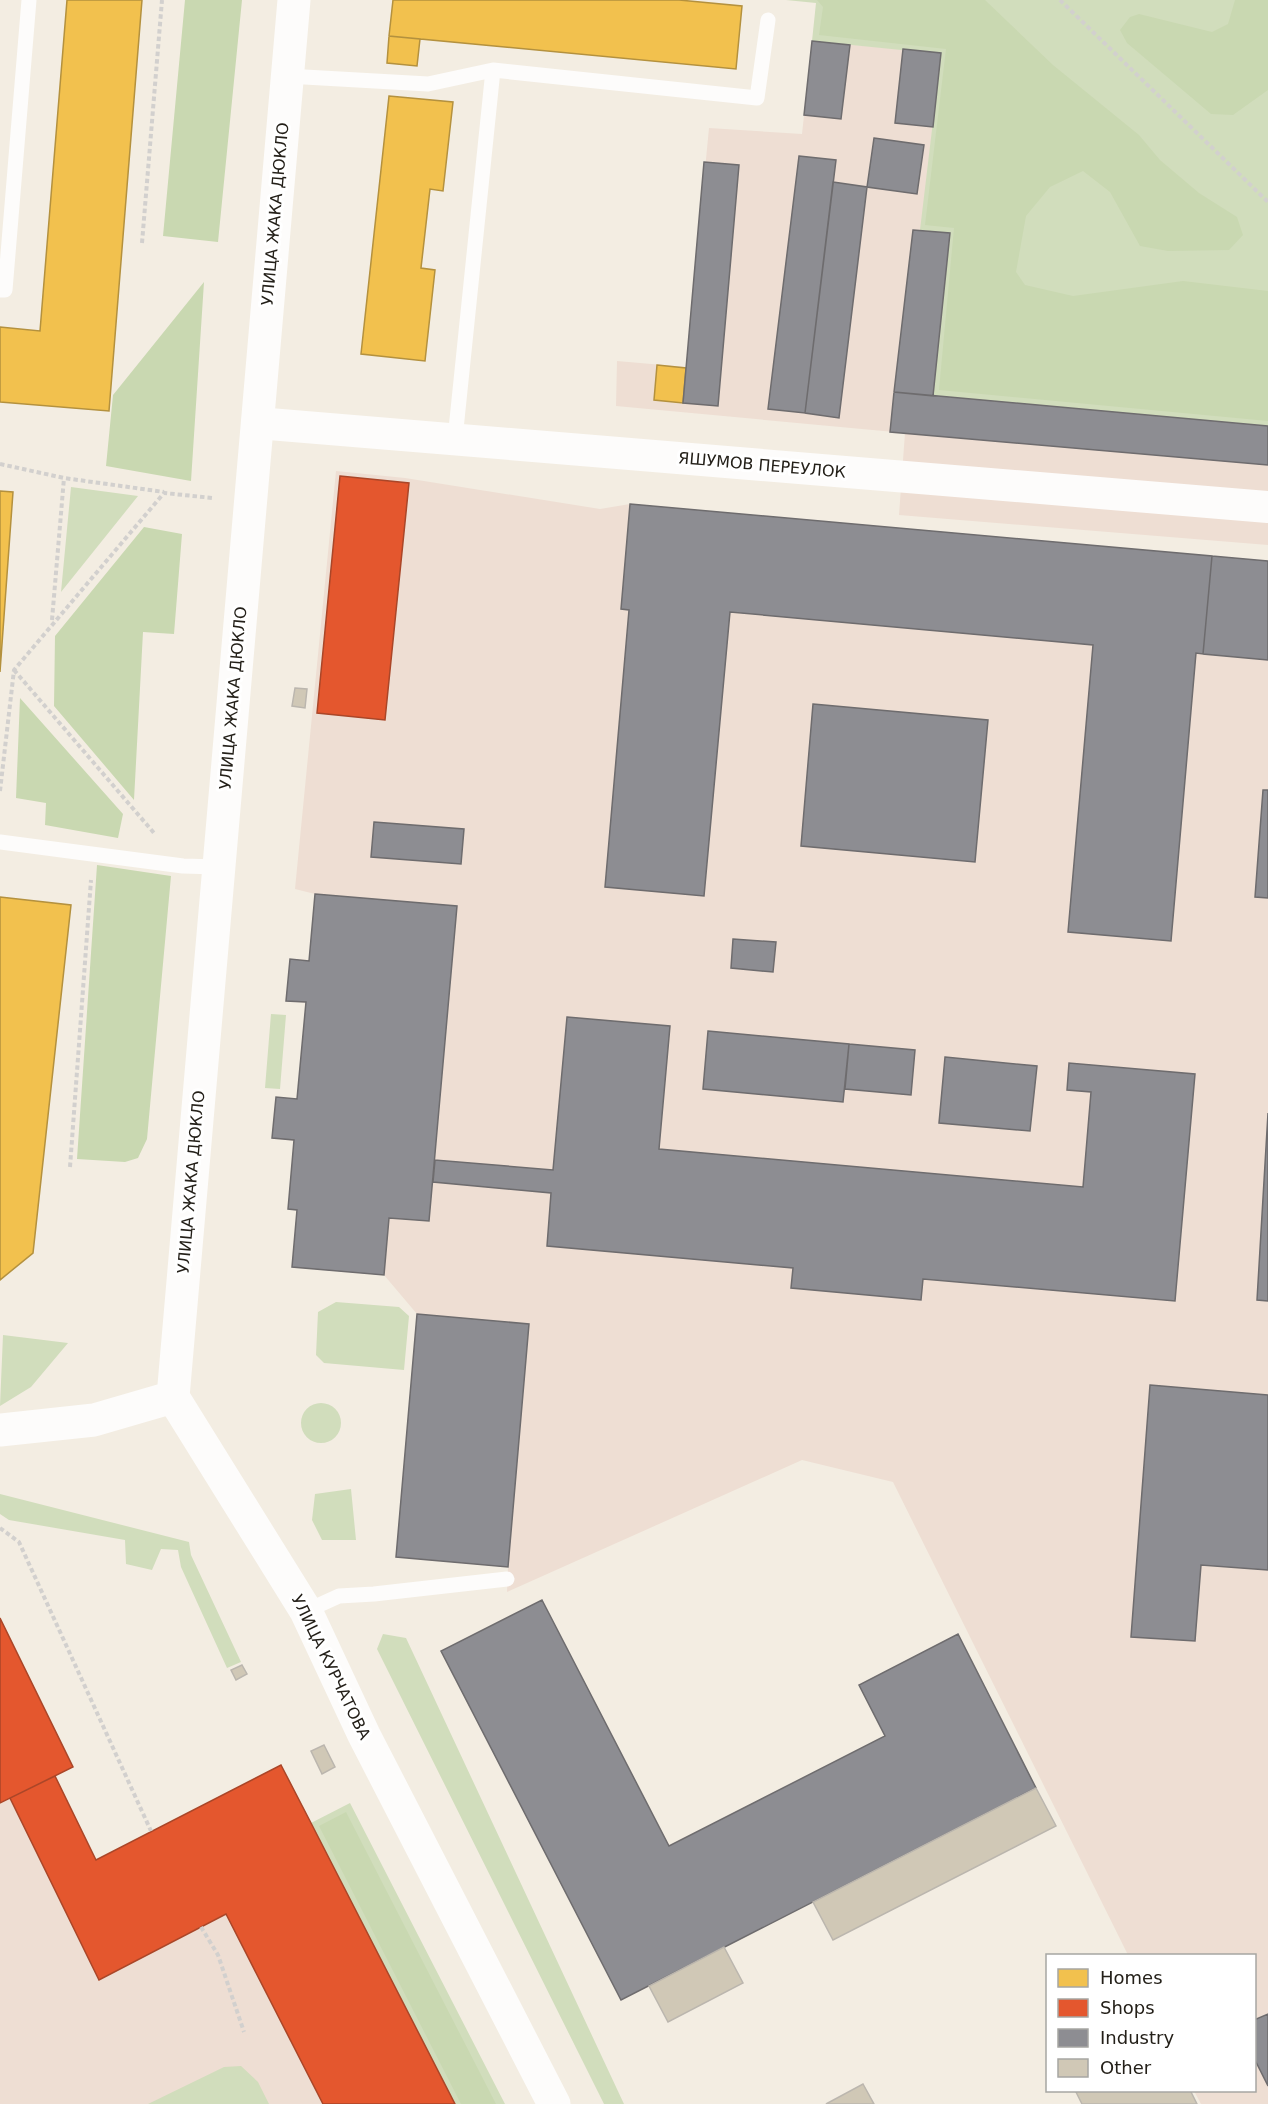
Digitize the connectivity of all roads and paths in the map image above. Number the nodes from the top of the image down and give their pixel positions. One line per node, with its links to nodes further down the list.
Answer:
1 (29, 0): 10 (lane)
2 (162, 0): 9 (path)
3 (294, 0): 7 (street, УЛИЦА ЖАКА ДЮКЛО)
4 (1060, 0): 8 (path)
5 (768, 20): 6 (lane)
6 (493, 70): 7 (lane); 12 (lane)
7 (287, 76): 11 (street, УЛИЦА ЖАКА ДЮКЛО)
8 (1268, 202)
9 (142, 243)
10 (0, 290)
11 (257, 423): 12 (street, ЯШУМОВ ПЕРЕУЛОК); 16 (street, УЛИЦА ЖАКА ДЮКЛО)
12 (454, 439): 17 (street, ЯШУМОВ ПЕРЕУЛОК)
13 (0, 464): 14 (path)
14 (64, 478): 15 (path); 18 (path)
15 (164, 493): 16 (path); 18 (path)
16 (250, 503): 24 (street, УЛИЦА ЖАКА ДЮКЛО)
17 (1268, 507)
18 (52, 622): 19 (path)
19 (14, 670): 20 (path); 23 (path)
20 (0, 791)
21 (0, 842): 22 (lane)
22 (93, 855): 23 (lane); 25 (path)
23 (183, 866): 24 (lane)
24 (218, 867): 26 (street, УЛИЦА ЖАКА ДЮКЛО)
25 (70, 1167)
26 (172, 1396): 27 (street); 30 (street, УЛИЦА КУРЧАТОВА)
27 (0, 1431)
28 (0, 1528): 31 (path)
29 (507, 1579): 30 (lane)
30 (306, 1611): 34 (street, УЛИЦА КУРЧАТОВА)
31 (151, 1831)
32 (201, 1927): 33 (path)
33 (244, 2032)
34 (554, 2104)

